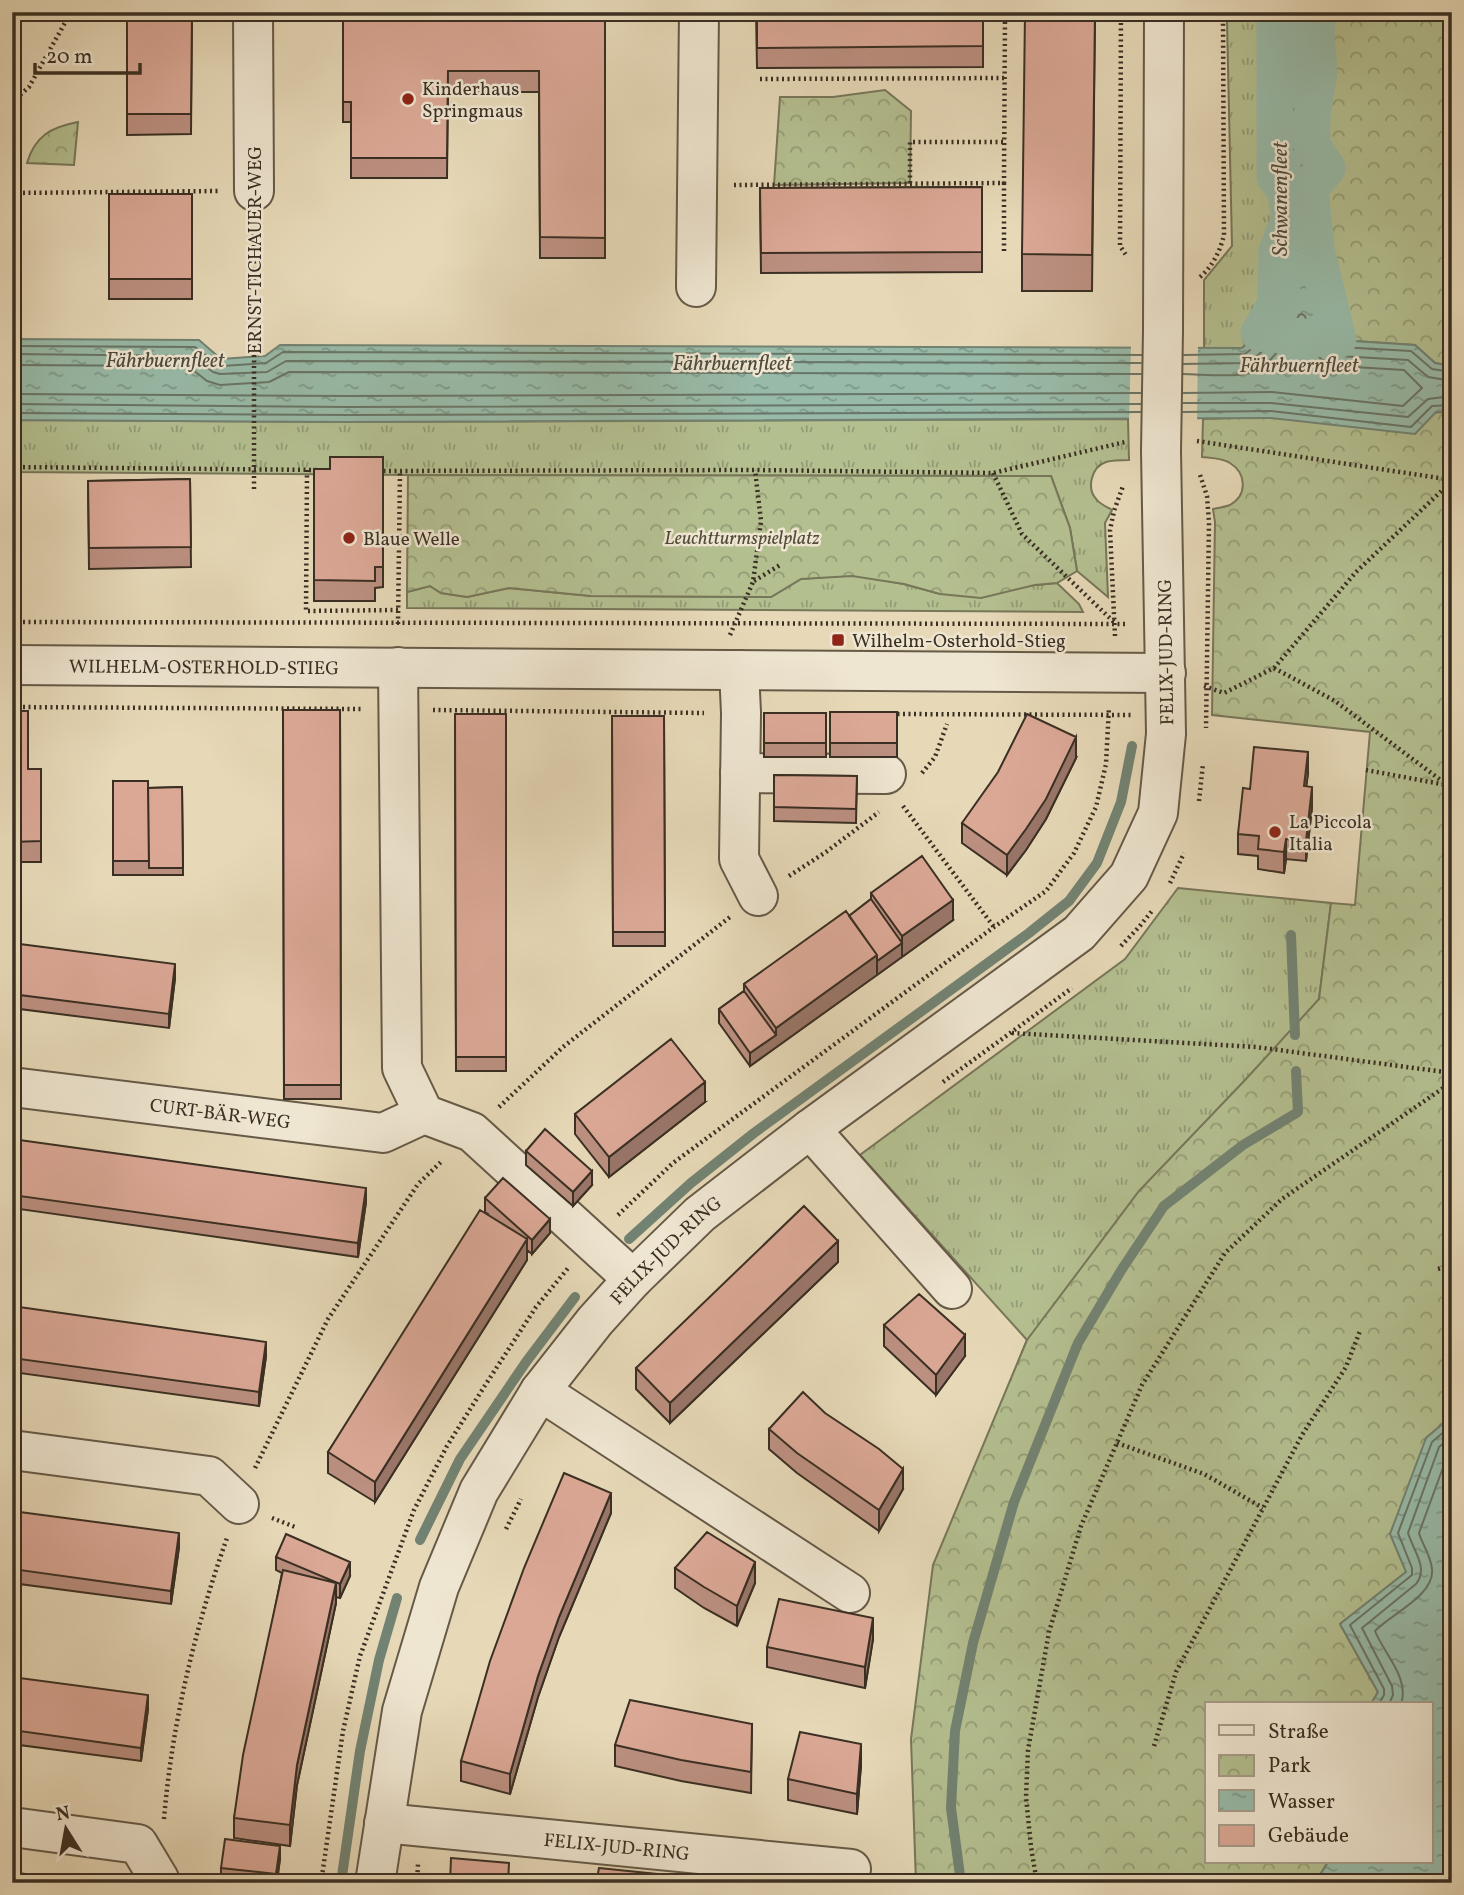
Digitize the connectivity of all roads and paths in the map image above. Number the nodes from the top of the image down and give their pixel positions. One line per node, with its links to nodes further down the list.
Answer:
1 (71, 12): 10 (path)
2 (253, 12): 15 (street, ERNST-TICHAUER-WEG)
3 (699, 12): 14 (street)
4 (1006, 12): 8 (path)
5 (1121, 12): 18 (path)
6 (1164, 12): 40 (street, FELIX-JUD-RING, bridge)
7 (1223, 12): 20 (path)
8 (1005, 78): 9 (path); 11 (path)
9 (760, 79)
10 (12, 102)
11 (1004, 142): 12 (path); 13 (path)
12 (910, 183): 13 (path); 14 (path)
13 (1004, 183): 19 (path)
14 (698, 186): 21 (street)
15 (254, 191): 16 (path); 25 (path, ERNST-TICHAUER-WEG)
16 (12, 193)
17 (1452, 195): 34 (path)
18 (1120, 246)
19 (1004, 253)
20 (1198, 278)
21 (696, 287)
22 (1198, 441): 34 (path)
23 (1084, 453): 32 (path)
24 (12, 467): 25 (path)
25 (254, 470): 26 (path); 35 (path, ERNST-TICHAUER-WEG)
26 (307, 470): 27 (path); 38 (path)
27 (333, 470)
28 (755, 470): 30 (path); 32 (path); 37 (path)
29 (373, 471): 30 (path)
30 (400, 471): 38 (path)
31 (1198, 471): 44 (path)
32 (993, 473): 43 (path)
33 (1128, 474): 43 (path)
34 (1452, 479): 47 (path)
35 (254, 489)
36 (780, 565): 37 (path)
37 (753, 582): 42 (path)
38 (398, 610): 41 (path)
39 (12, 622): 41 (path)
40 (1165, 623): 43 (path); 44 (path); 49 (street, FELIX-JUD-RING)
41 (398, 624): 42 (path)
42 (735, 624): 43 (path); 48 (path)
43 (1116, 624)
44 (1208, 624): 50 (path)
45 (12, 665): 46 (street, WILHELM-OSTERHOLD-STIEG)
46 (398, 667): 48 (street, WILHELM-OSTERHOLD-STIEG); 52 (street)
47 (1274, 668): 50 (path); 62 (path)
48 (727, 670): 49 (street, WILHELM-OSTERHOLD-STIEG); 53 (street)
49 (1166, 673): 50 (path); 55 (street, FELIX-JUD-RING)
50 (1206, 687): 57 (path)
51 (12, 707): 52 (path)
52 (398, 709): 53 (path); 77 (street)
53 (741, 713): 60 (street)
54 (891, 714): 55 (path)
55 (1166, 717): 71 (street, FELIX-JUD-RING)
56 (947, 723): 61 (path)
57 (1206, 737)
58 (1204, 756): 63 (path)
59 (1366, 770): 62 (path)
60 (740, 773): 61 (street); 66 (street)
61 (901, 783): 66 (path); 68 (path)
62 (1449, 785)
63 (1197, 807)
64 (1187, 844): 65 (path)
65 (1169, 884)
66 (758, 896): 79 (path)
67 (1156, 905): 69 (path)
68 (994, 927)
69 (1112, 954)
70 (1081, 981): 72 (path)
71 (982, 1003): 72 (path); 78 (street, FELIX-JUD-RING)
72 (1011, 1033): 73 (path); 76 (path)
73 (1452, 1073)
74 (1452, 1082): 86 (path)
75 (12, 1087): 77 (street, CURT-BÄR-WEG)
76 (934, 1088)
77 (424, 1114): 79 (street)
78 (810, 1129): 82 (street, FELIX-JUD-RING); 83 (street)
79 (472, 1132): 82 (street); 89 (path)
80 (1452, 1265): 81 (path)
81 (1438, 1269)
82 (633, 1279): 85 (street, FELIX-JUD-RING)
83 (952, 1289)
84 (1360, 1331): 90 (path)
85 (540, 1391): 92 (street); 94 (street, FELIX-JUD-RING)
86 (1117, 1443): 90 (path); 102 (path)
87 (12, 1450): 89 (street)
88 (521, 1497): 91 (path)
89 (239, 1504): 95 (path)
90 (1263, 1508): 93 (path)
91 (505, 1533)
92 (850, 1593)
93 (1154, 1746)
94 (384, 1823): 96 (street, FELIX-JUD-RING); 100 (street, FELIX-JUD-RING)
95 (164, 1825)
96 (422, 1827): 98 (street, FELIX-JUD-RING); 101 (path)
97 (12, 1828): 99 (street)
98 (851, 1869)
99 (159, 1879)
100 (375, 1883)
101 (416, 1883)
102 (1037, 1883)

